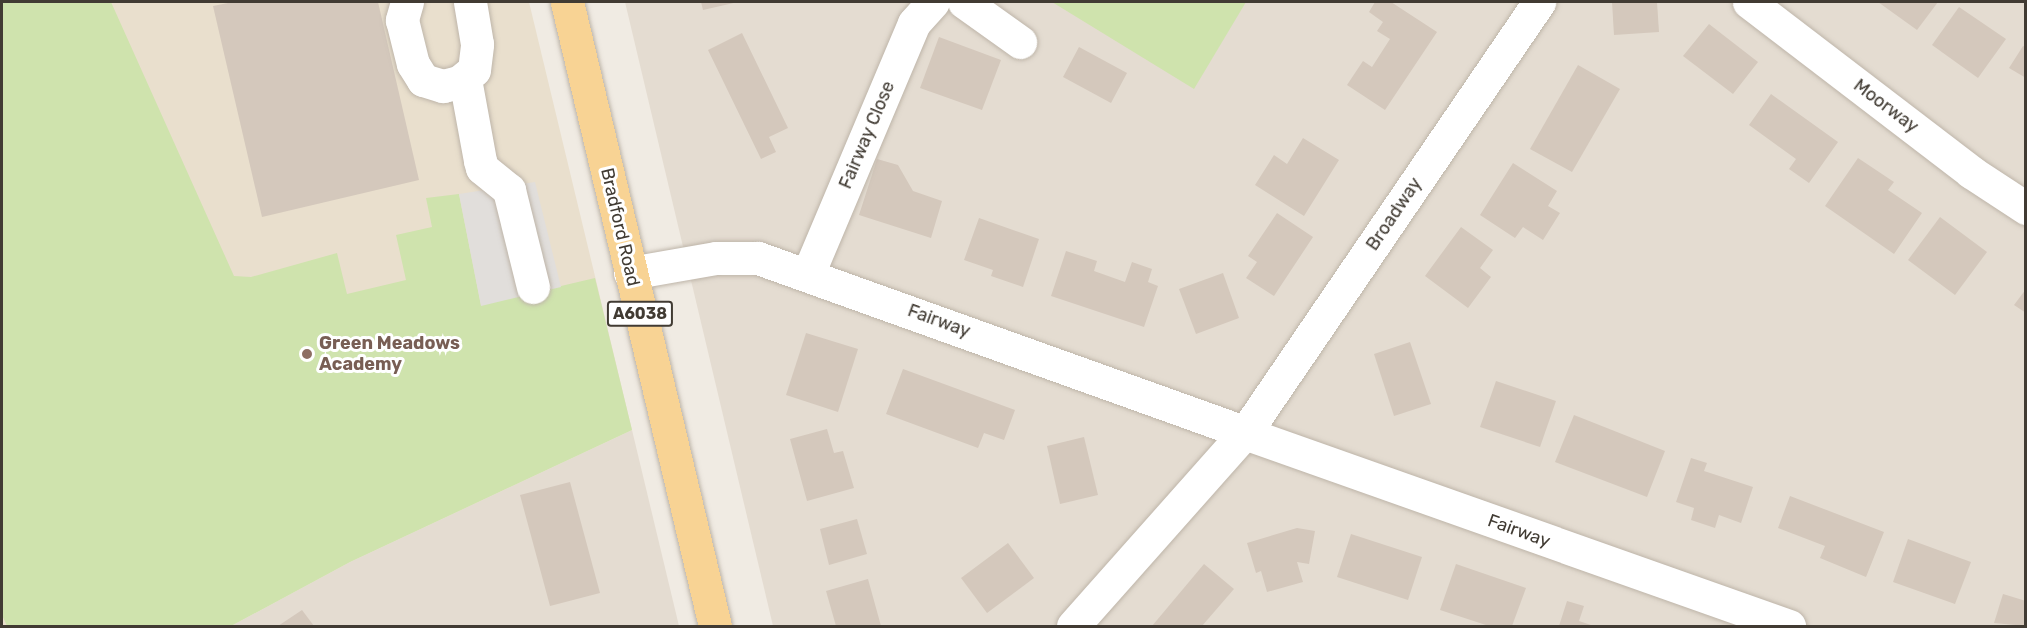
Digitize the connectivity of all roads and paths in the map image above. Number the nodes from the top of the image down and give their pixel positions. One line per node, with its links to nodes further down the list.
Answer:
1 (407, 2): 9 (street)
2 (470, 2): 9 (street)
3 (567, 2): 11 (main road, Bradford Road / A6038)
4 (933, 2): 12 (street, Fairway Close)
5 (964, 2): 8 (street)
6 (1539, 2): 14 (street, Broadway)
7 (1749, 2): 10 (street, Moorway)
8 (1020, 42)
9 (465, 79): 13 (street)
10 (2025, 208)
11 (630, 273): 12 (street, Fairway); 15 (main road, Bradford Road / A6038)
12 (808, 274): 14 (street, Fairway)
13 (533, 287)
14 (1245, 433): 16 (street, Broadway); 17 (street, Fairway)
15 (715, 627)
16 (1073, 627)
17 (1789, 627)

